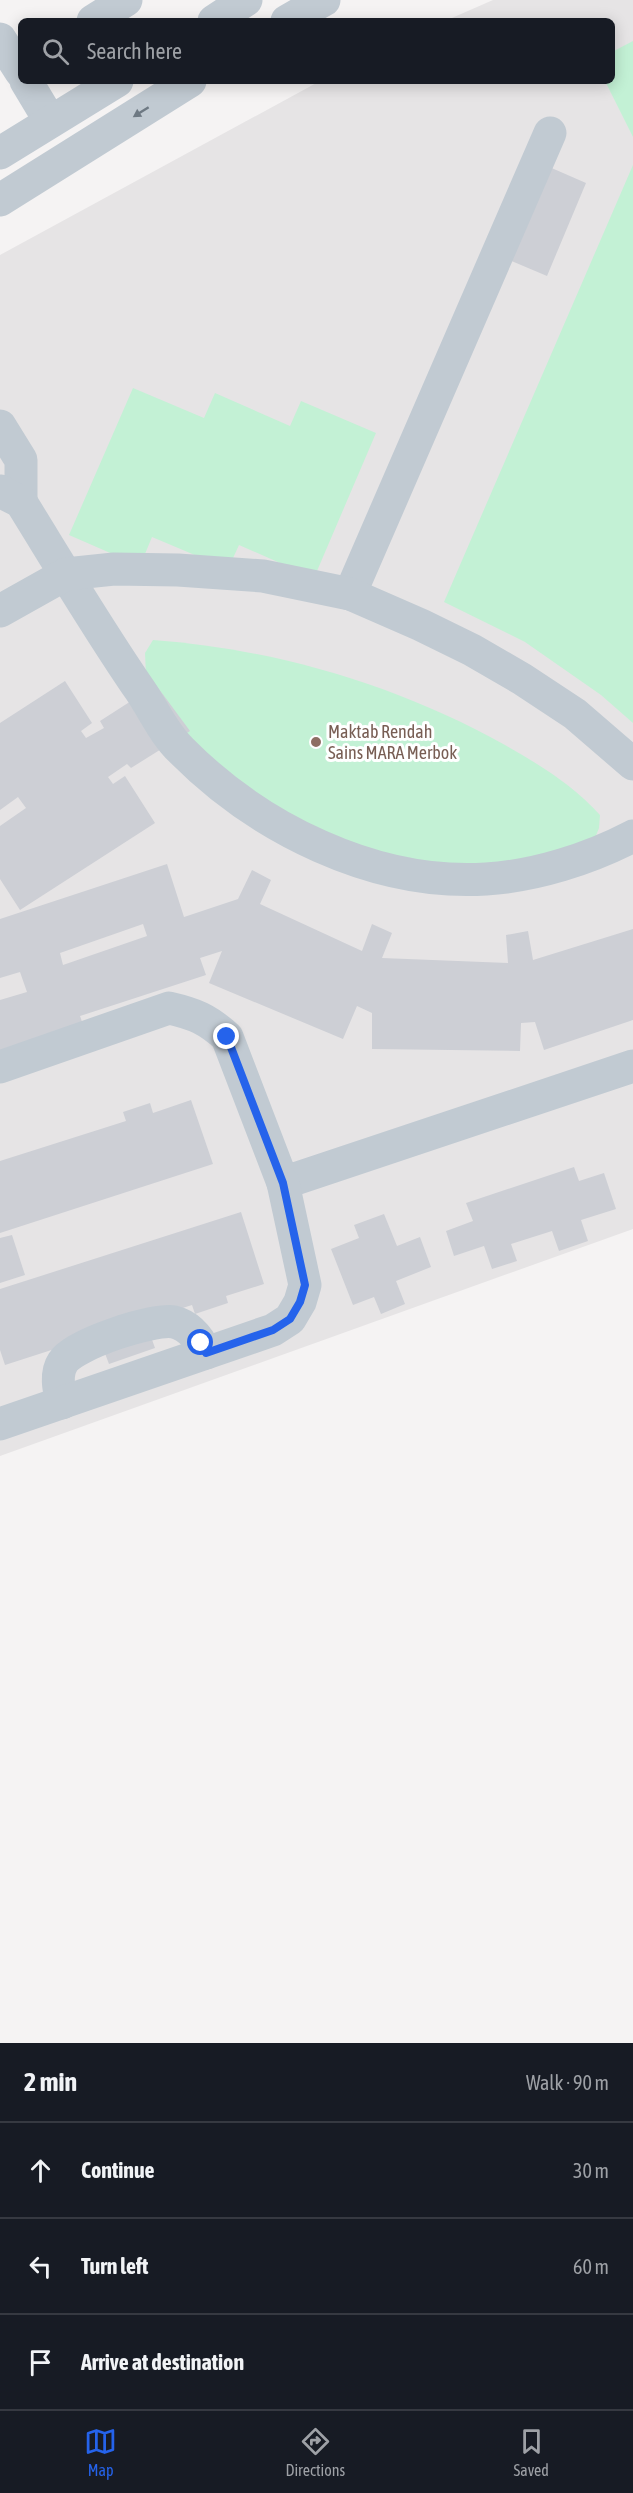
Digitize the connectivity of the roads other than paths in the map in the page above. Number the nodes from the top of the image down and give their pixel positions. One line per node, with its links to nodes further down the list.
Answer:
1 (126, 0): 4 (street)
2 (246, 0): 5 (street)
3 (324, 0): 6 (street)
4 (98, 18)
5 (219, 18)
6 (292, 18)
7 (0, 39): 8 (street)
8 (17, 74)
9 (24, 84): 12 (street)
10 (112, 84): 12 (street)
11 (185, 84): 15 (street, one-way to 15)
12 (50, 121): 14 (street)
13 (550, 133): 19 (street)
14 (0, 153)
15 (0, 200)
16 (0, 427): 17 (street)
17 (10, 497): 18 (street)
18 (66, 574): 19 (street); 20 (street); 22 (street)
19 (350, 594): 21 (street)
20 (0, 611)
21 (633, 764)
22 (633, 836)
23 (633, 1066): 25 (street)
24 (0, 1068): 25 (street)
25 (283, 1183): 26 (street)
26 (206, 1353): 27 (street); 27 (street)
27 (62, 1403): 28 (street)
28 (0, 1424)

